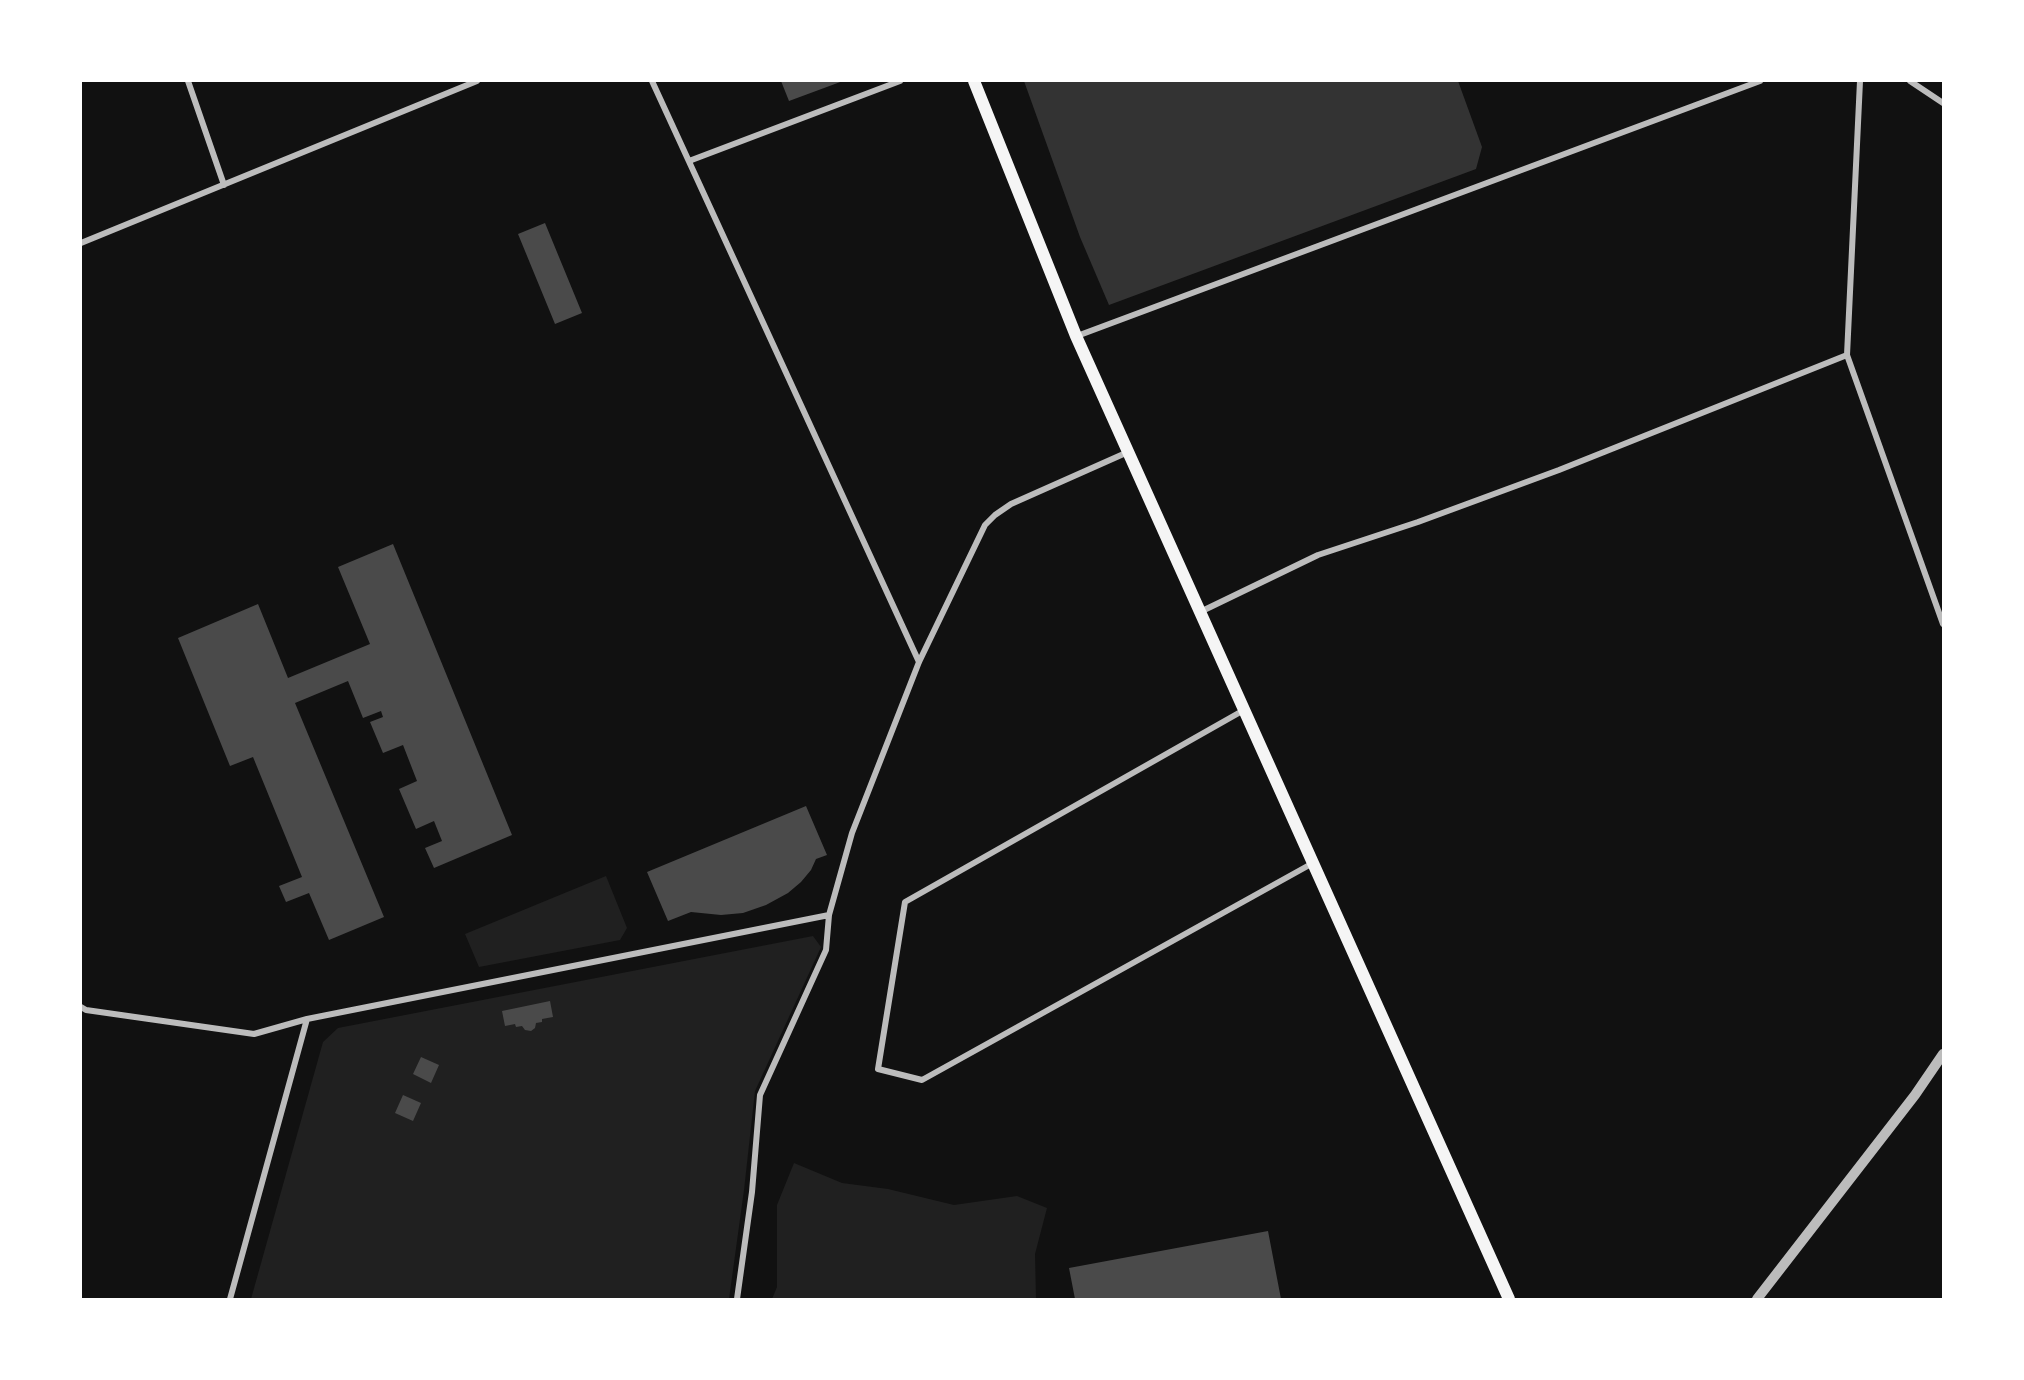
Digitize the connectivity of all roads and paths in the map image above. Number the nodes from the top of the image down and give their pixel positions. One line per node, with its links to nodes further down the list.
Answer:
1 (188, 81): 11 (street)
2 (477, 81): 11 (street)
3 (652, 81): 10 (street)
4 (900, 81): 10 (street)
5 (974, 81): 13 (main road)
6 (1760, 81): 13 (street)
7 (1860, 81): 14 (street)
8 (1910, 81): 9 (street)
9 (1943, 103)
10 (689, 161): 18 (street)
11 (224, 184): 12 (street)
12 (81, 243)
13 (1076, 336): 15 (main road)
14 (1847, 355): 16 (street); 17 (street)
15 (1128, 452): 16 (main road); 18 (street)
16 (1200, 612): 19 (main road)
17 (1943, 624)
18 (920, 662): 21 (street)
19 (1244, 710): 20 (main road); 20 (street)
20 (1313, 863): 27 (main road)
21 (829, 915): 23 (street); 26 (street)
22 (81, 1007): 23 (street)
23 (307, 1019): 25 (street)
24 (1943, 1054): 28 (street)
25 (230, 1299)
26 (737, 1299)
27 (1509, 1299)
28 (1756, 1299)

